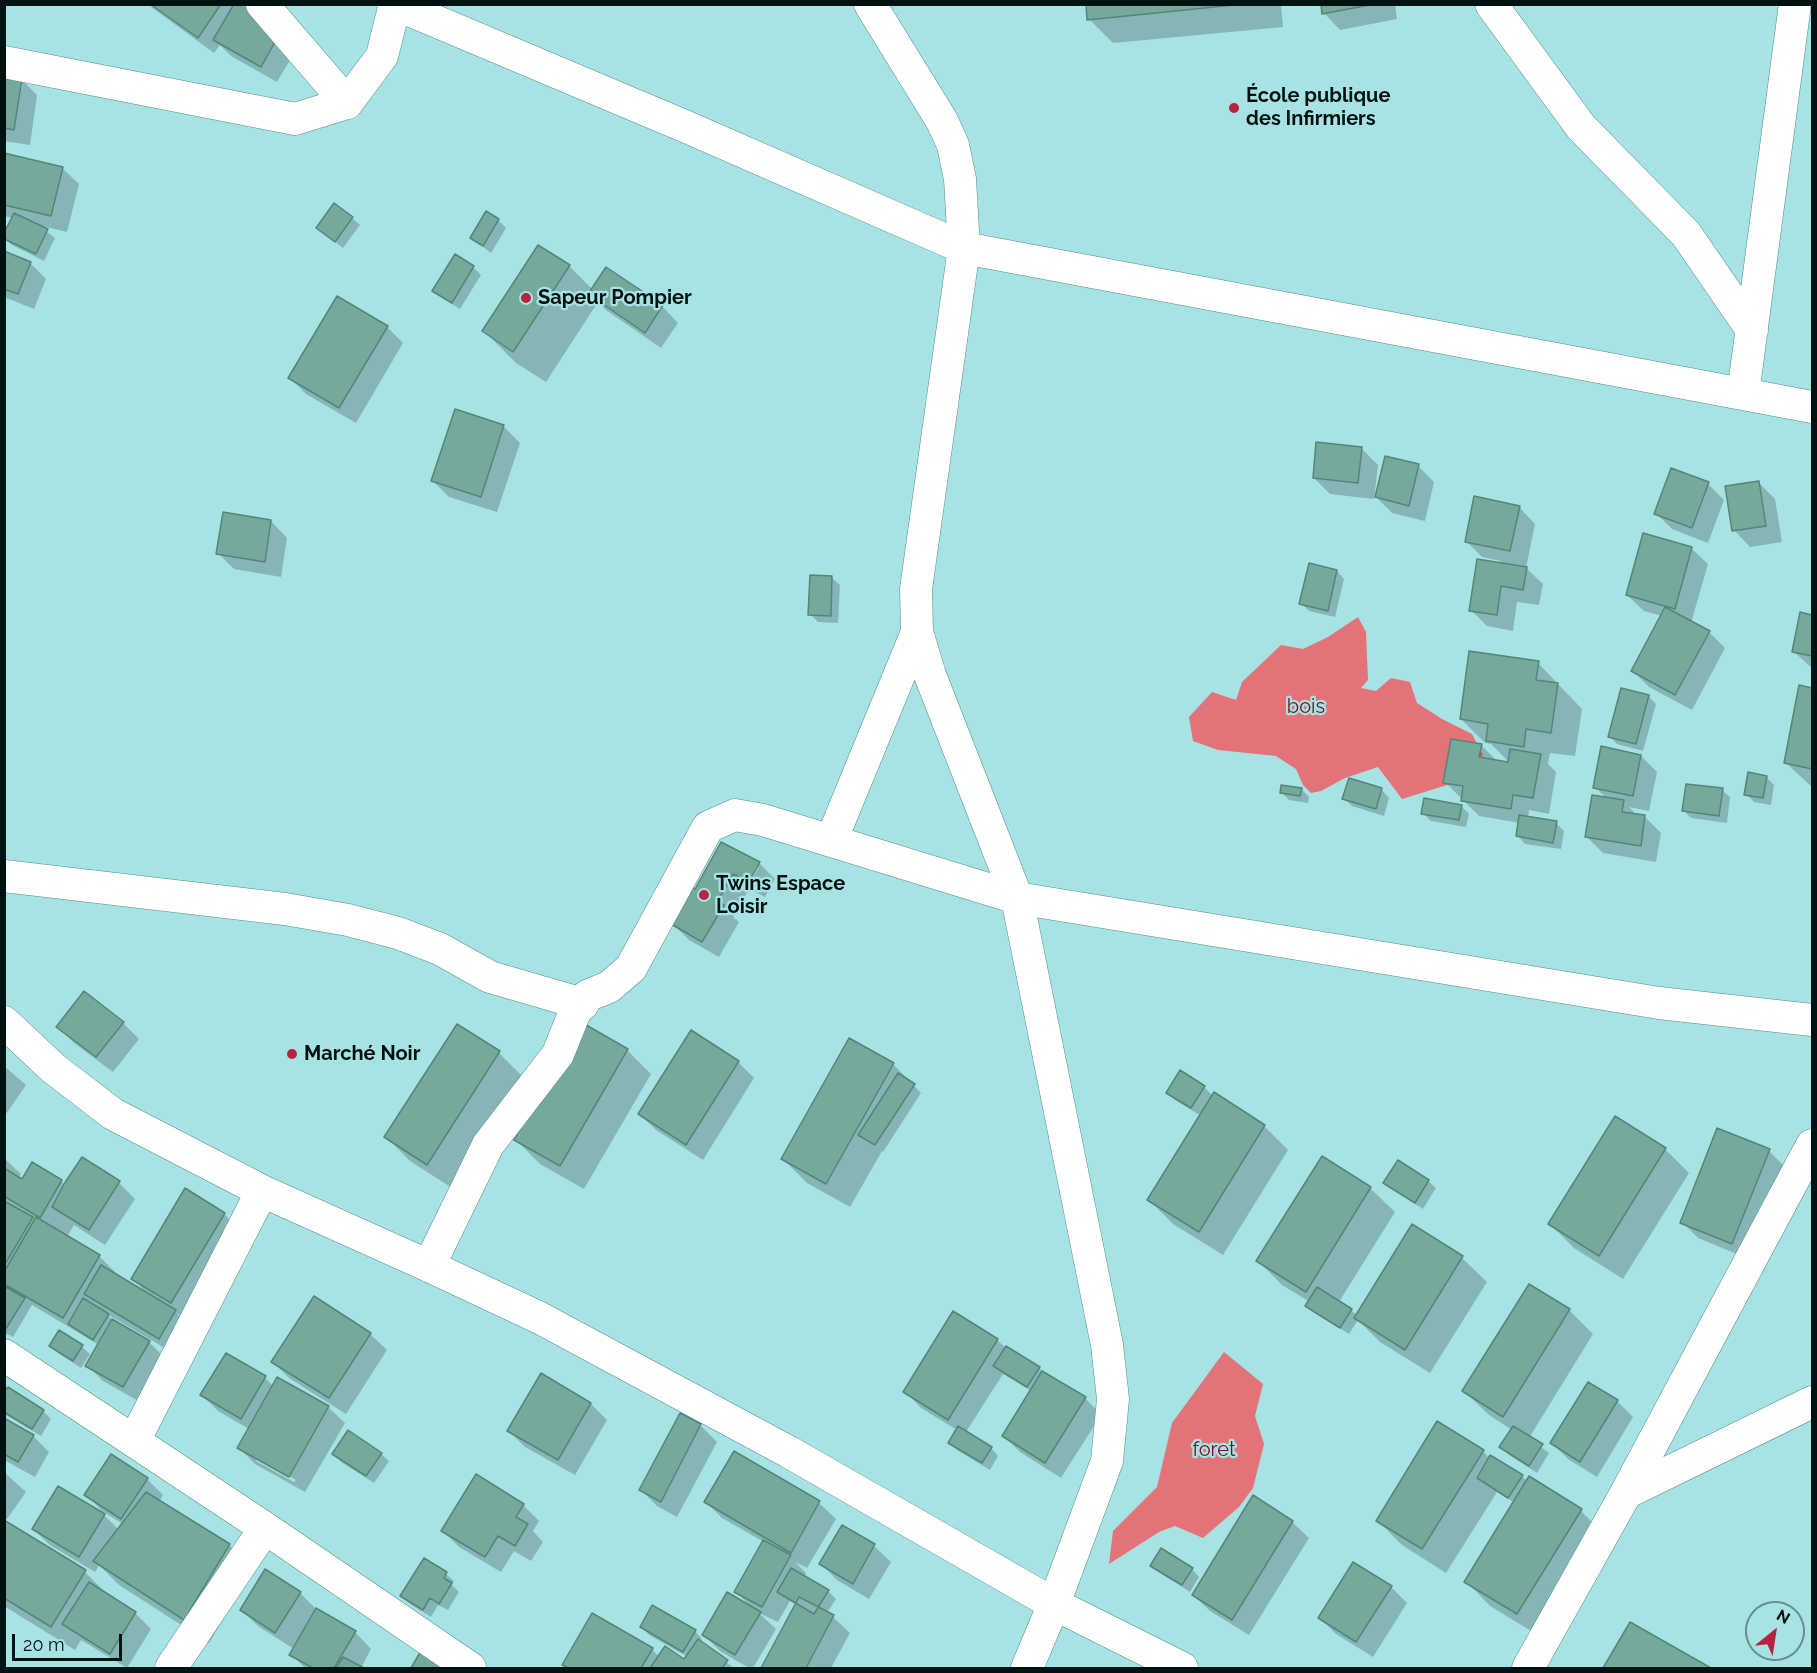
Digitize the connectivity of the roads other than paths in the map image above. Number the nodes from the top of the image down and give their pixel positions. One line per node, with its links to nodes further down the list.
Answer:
1 (262, 4): 6 (street)
2 (870, 4): 7 (street)
3 (1491, 4): 8 (street)
4 (1795, 4): 8 (street)
5 (4, 62): 6 (street)
6 (347, 103): 7 (street)
7 (964, 248): 9 (street); 11 (street)
8 (1752, 330): 9 (street)
9 (1743, 394): 10 (street)
10 (1812, 406)
11 (917, 632): 12 (street); 14 (street)
12 (831, 841): 14 (street); 15 (street)
13 (4, 876): 15 (street)
14 (1017, 898): 16 (street); 26 (street)
15 (583, 1004): 20 (street)
16 (1812, 1020)
17 (4, 1022): 19 (street)
18 (1812, 1145): 24 (street)
19 (262, 1191): 20 (street); 23 (street)
20 (429, 1266): 26 (street)
21 (4, 1355): 23 (street)
22 (1812, 1402): 24 (street)
23 (134, 1440): 25 (street)
24 (1626, 1492): 31 (street)
25 (266, 1528): 27 (street); 28 (street)
26 (1054, 1604): 29 (street); 30 (street)
27 (171, 1668)
28 (470, 1668)
29 (1027, 1668)
30 (1182, 1668)
31 (1528, 1668)

